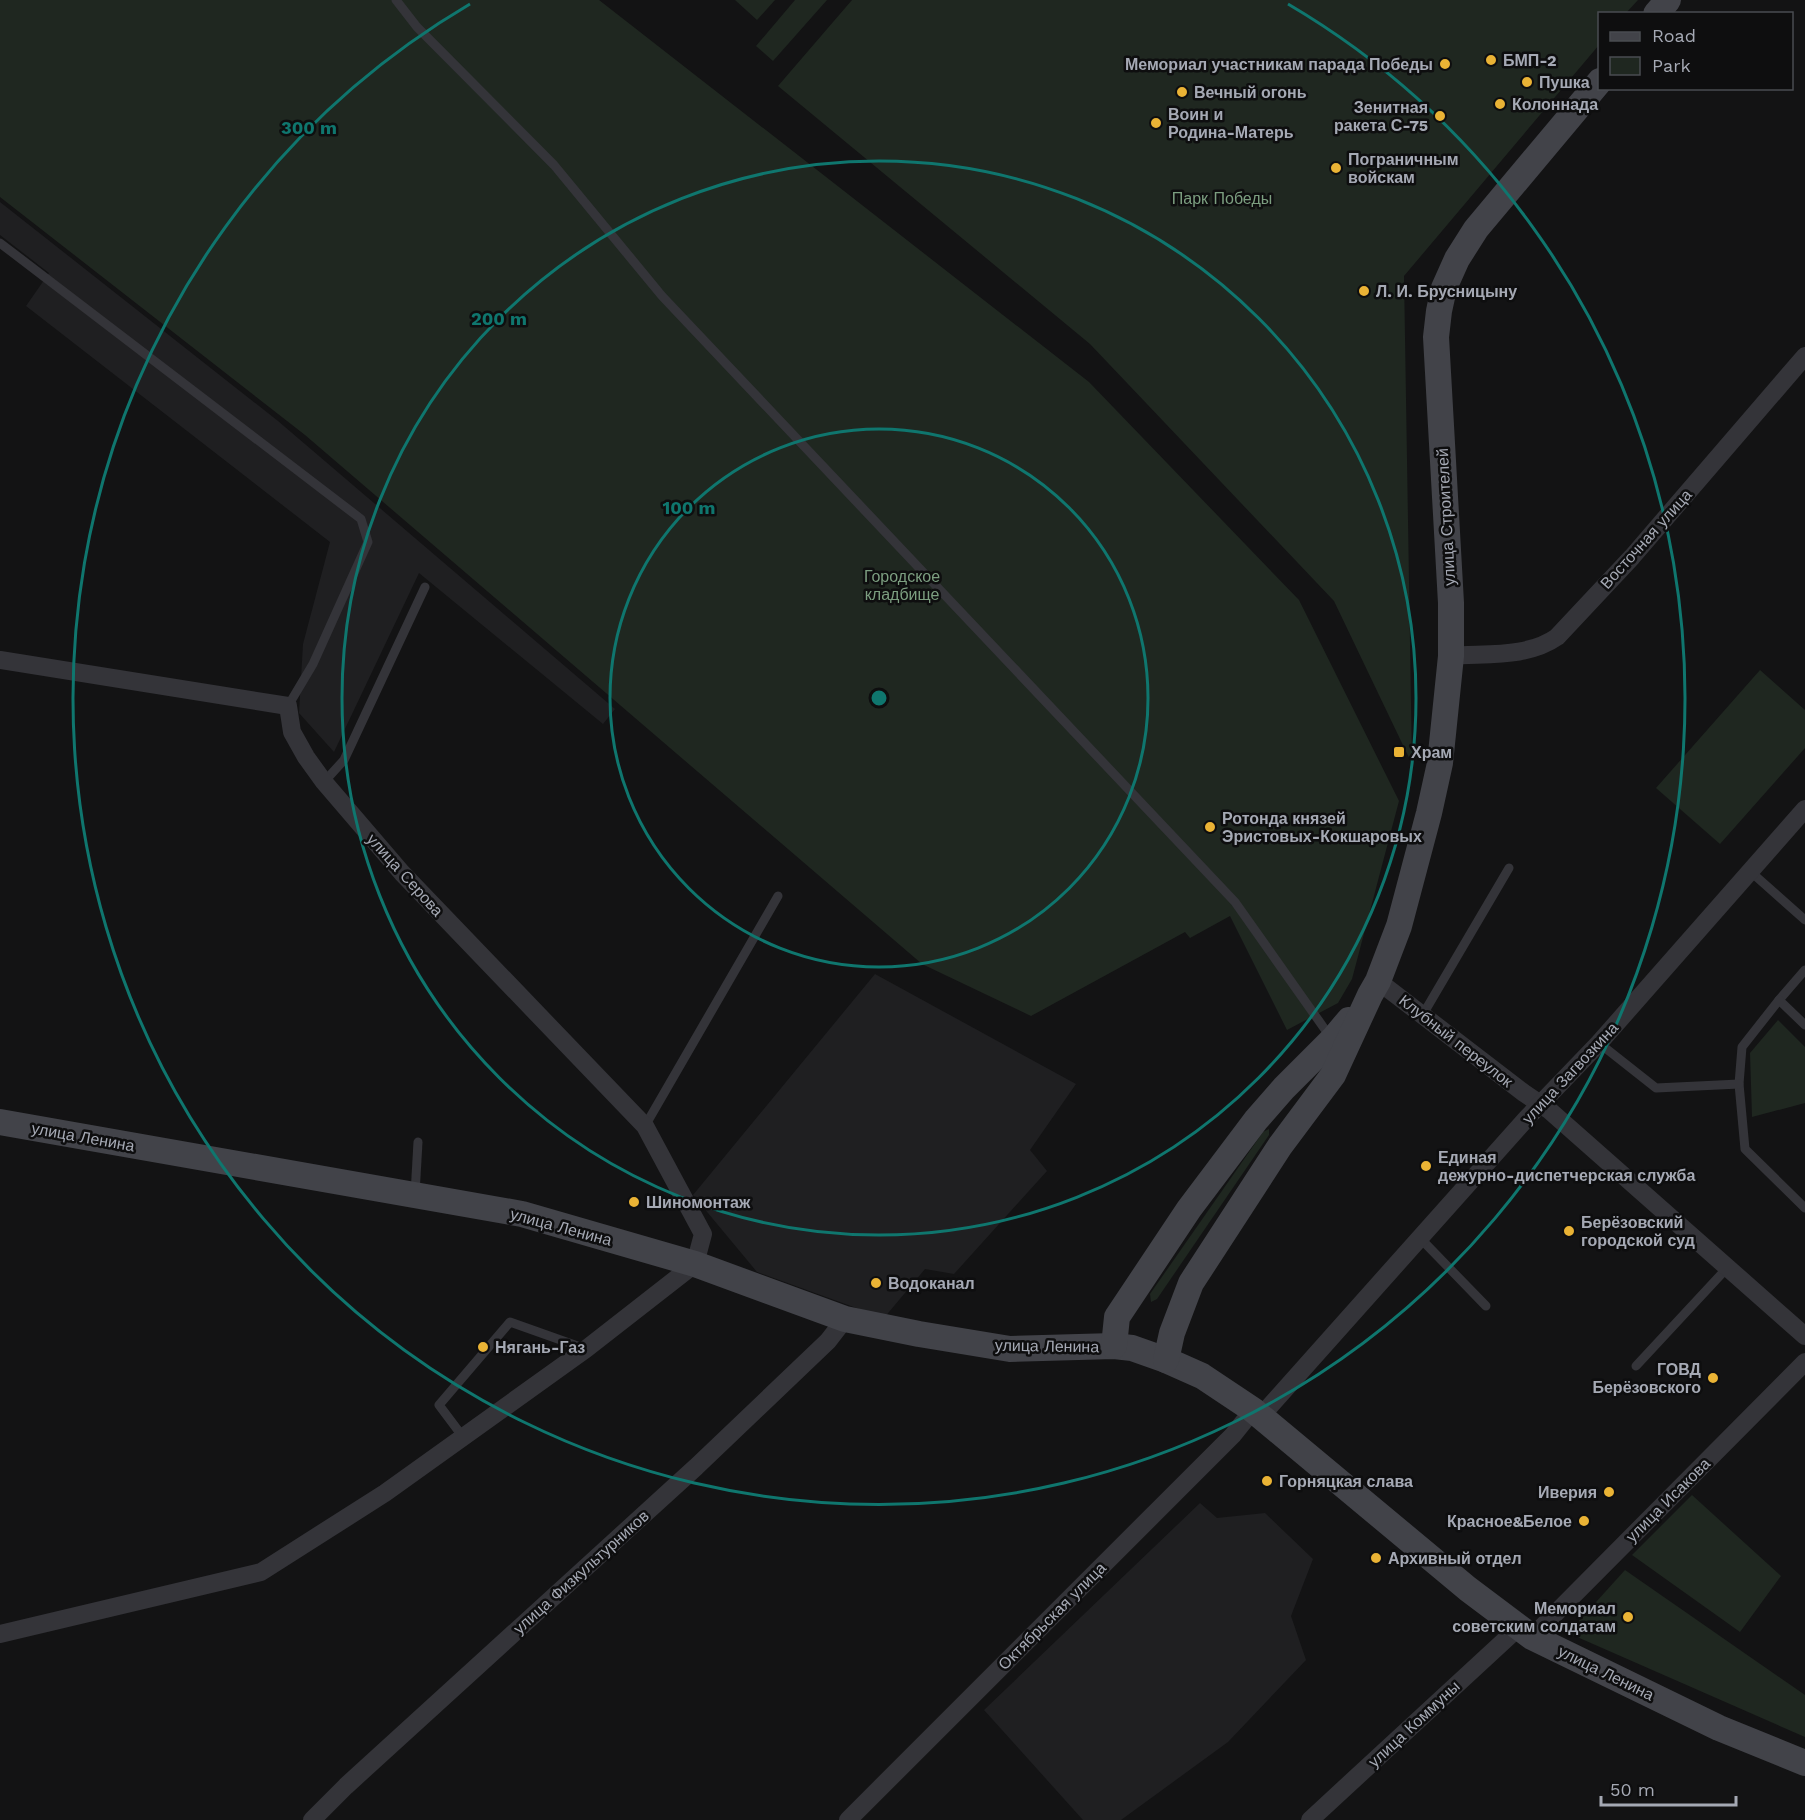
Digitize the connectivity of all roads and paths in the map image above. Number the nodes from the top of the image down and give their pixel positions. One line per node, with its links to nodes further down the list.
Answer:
1 (396, 0): 22 (lane)
2 (1668, 0): 3 (main road)
3 (1658, 12)
4 (1598, 82): 8 (main road, улица Строителей)
5 (0, 243): 10 (lane)
6 (1805, 356): 8 (street, Восточная улица)
7 (425, 587): 11 (lane)
8 (1451, 656): 18 (main road, улица Строителей)
9 (0, 660): 10 (street)
10 (288, 706): 11 (street, улица Серова)
11 (324, 782): 28 (street, улица Серова)
12 (1805, 809): 14 (street, улица Загвозкина)
13 (1509, 868): 20 (lane)
14 (1751, 872): 16 (lane); 23 (street, улица Загвозкина)
15 (778, 896): 28 (lane)
16 (1805, 920)
17 (1805, 970): 19 (lane)
18 (1374, 988): 20 (street, Клубный переулок); 22 (main road); 30 (main road, улица Строителей)
19 (1779, 1000): 21 (lane); 24 (lane)
20 (1422, 1016): 25 (street, Клубный переулок)
21 (1805, 1025)
22 (1332, 1040): 26 (main road)
23 (1599, 1043): 24 (lane); 25 (street, улица Загвозкина)
24 (1739, 1084): 32 (lane)
25 (1540, 1104): 33 (street, улица Загвозкина); 35 (street, Клубный переулок)
26 (1256, 1120): 30 (main road); 39 (main road)
27 (0, 1122): 31 (main road, улица Ленина)
28 (645, 1126): 34 (street, улица Серова)
29 (418, 1142): 31 (lane)
30 (1280, 1146): 41 (main road, улица Строителей)
31 (415, 1196): 34 (main road, улица Ленина)
32 (1805, 1208)
33 (1420, 1238): 36 (lane); 44 (street, улица Загвозкина)
34 (695, 1264): 37 (main road, улица Ленина); 40 (street)
35 (1728, 1267): 38 (street, Клубный переулок); 43 (lane)
36 (1486, 1306)
37 (846, 1319): 39 (main road, улица Ленина); 49 (street, улица Физкультурников)
38 (1805, 1336)
39 (1114, 1347): 41 (main road, улица Ленина)
40 (586, 1349): 45 (street); 45 (lane)
41 (1166, 1360): 44 (main road, улица Ленина)
42 (1805, 1362): 46 (street, улица Исакова)
43 (1636, 1366)
44 (1257, 1413): 46 (main road, улица Ленина); 50 (street, Октябрьская улица)
45 (463, 1437): 47 (street)
46 (1525, 1632): 48 (main road, улица Ленина); 51 (street, улица Коммуны)
47 (0, 1634)
48 (1805, 1763)
49 (312, 1820)
50 (848, 1820)
51 (1310, 1820)

